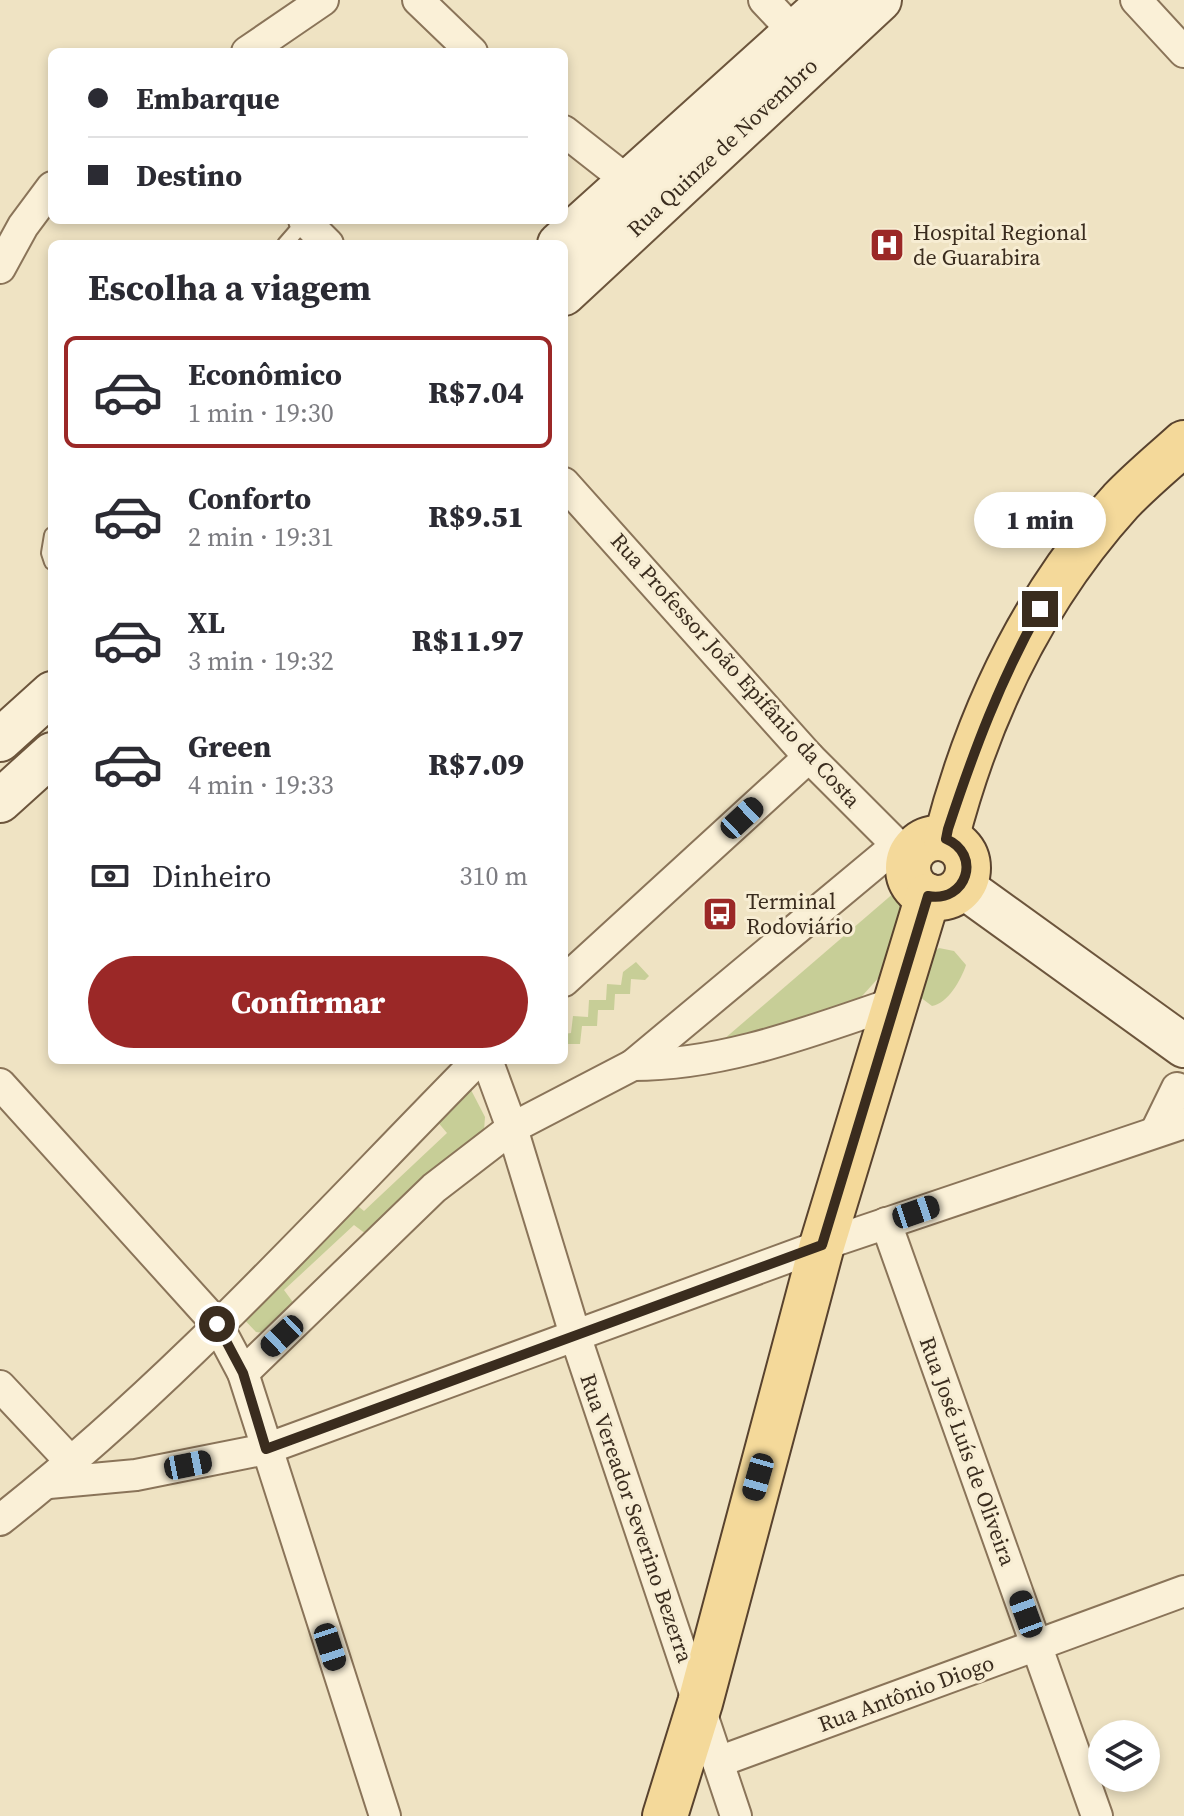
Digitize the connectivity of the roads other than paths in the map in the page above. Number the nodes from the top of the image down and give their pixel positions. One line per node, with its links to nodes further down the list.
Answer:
1 (323, 0): 8 (street)
2 (418, 0): 9 (street)
3 (764, 0): 7 (street)
4 (830, 0): 7 (street, Rua Quinze de Novembro)
5 (880, 0): 20 (street, Rua Quinze de Novembro)
6 (1136, 0): 10 (street)
7 (794, 32): 12 (street, Rua Quinze de Novembro)
8 (253, 48)
9 (468, 48)
10 (1184, 52)
11 (568, 134): 12 (street)
12 (629, 182): 18 (street, Rua Quinze de Novembro)
13 (48, 192): 19 (street)
14 (302, 224): 16 (lane)
15 (308, 224): 17 (street)
16 (288, 240)
17 (324, 240)
18 (564, 240)
19 (0, 268)
20 (568, 290)
21 (1184, 443): 28 (main road)
22 (568, 487): 25 (street, Rua Professor João Epifânio da Costa)
23 (48, 697): 24 (street)
24 (0, 740)
25 (809, 757): 28 (street, Rua Professor João Epifânio da Costa); 30 (street)
26 (48, 758): 27 (street)
27 (0, 801)
28 (918, 846): 29 (main road); 35 (street)
29 (945, 891): 31 (main road); 32 (street)
30 (568, 977)
31 (897, 1002): 35 (street); 41 (main road)
32 (1184, 1046)
33 (474, 1064): 42 (street)
34 (488, 1064): 39 (street, Rua Vereador Severino Bezerra)
35 (633, 1065): 39 (street)
36 (0, 1084): 42 (street)
37 (1182, 1085): 38 (street)
38 (1170, 1127): 40 (street)
39 (512, 1128): 43 (street, Rua Vereador Severino Bezerra); 44 (street)
40 (886, 1223): 41 (street); 51 (street, Rua José Luís de Oliveira)
41 (822, 1245): 43 (street); 52 (main road)
42 (217, 1324): 44 (street); 47 (street)
43 (576, 1338): 46 (street); 52 (street, Rua Vereador Severino Bezerra)
44 (243, 1373): 46 (street)
45 (0, 1386): 47 (street)
46 (266, 1449): 48 (street); 54 (street)
47 (72, 1463): 48 (street)
48 (49, 1483): 49 (street)
49 (0, 1520)
50 (1184, 1591): 51 (street, Rua Antônio Diogo)
51 (1037, 1644): 53 (street, Rua Antônio Diogo); 57 (street, Rua José Luís de Oliveira)
52 (700, 1703): 53 (street, Rua Vereador Severino Bezerra); 55 (main road)
53 (718, 1762): 56 (street, Rua Vereador Severino Bezerra)
54 (385, 1816)
55 (665, 1816)
56 (736, 1816)
57 (1097, 1816)

